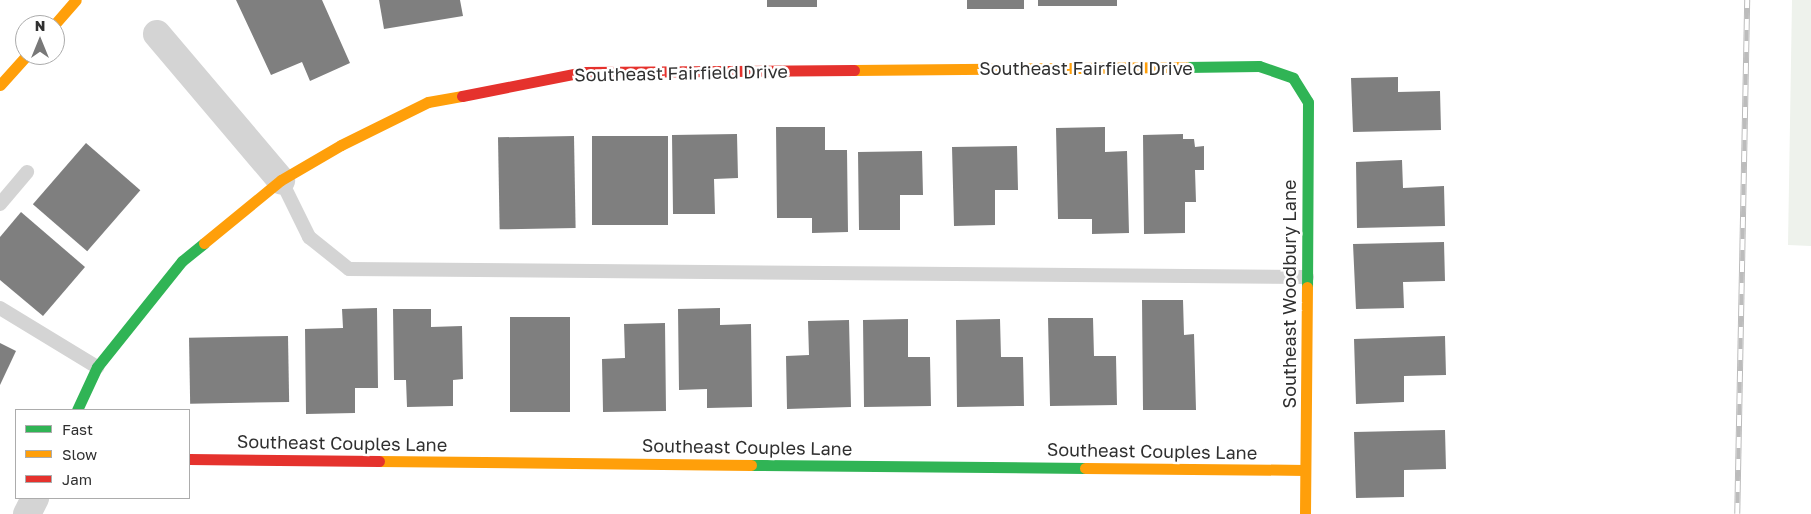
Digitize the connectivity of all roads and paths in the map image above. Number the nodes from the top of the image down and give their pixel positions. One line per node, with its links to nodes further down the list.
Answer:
1 (76, 0): 2 (street)
2 (63, 15)
3 (157, 34): 8 (street)
4 (18, 65): 6 (street)
5 (1293, 78): 8 (street, Southeast Fairfield Drive); 10 (street, Southeast Woodbury Lane)
6 (0, 86)
7 (27, 172): 9 (lane)
8 (281, 180): 10 (lane); 12 (street, Southeast Fairfield Drive)
9 (0, 204)
10 (1307, 277): 15 (street, Southeast Woodbury Lane)
11 (0, 308): 12 (lane)
12 (97, 367): 13 (street, Southeast Fairfield Drive)
13 (77, 409)
14 (190, 459): 15 (street, Southeast Couples Lane)
15 (1306, 470): 18 (street, Southeast Woodbury Lane)
16 (34, 499): 17 (street)
17 (27, 514)
18 (1305, 514)

